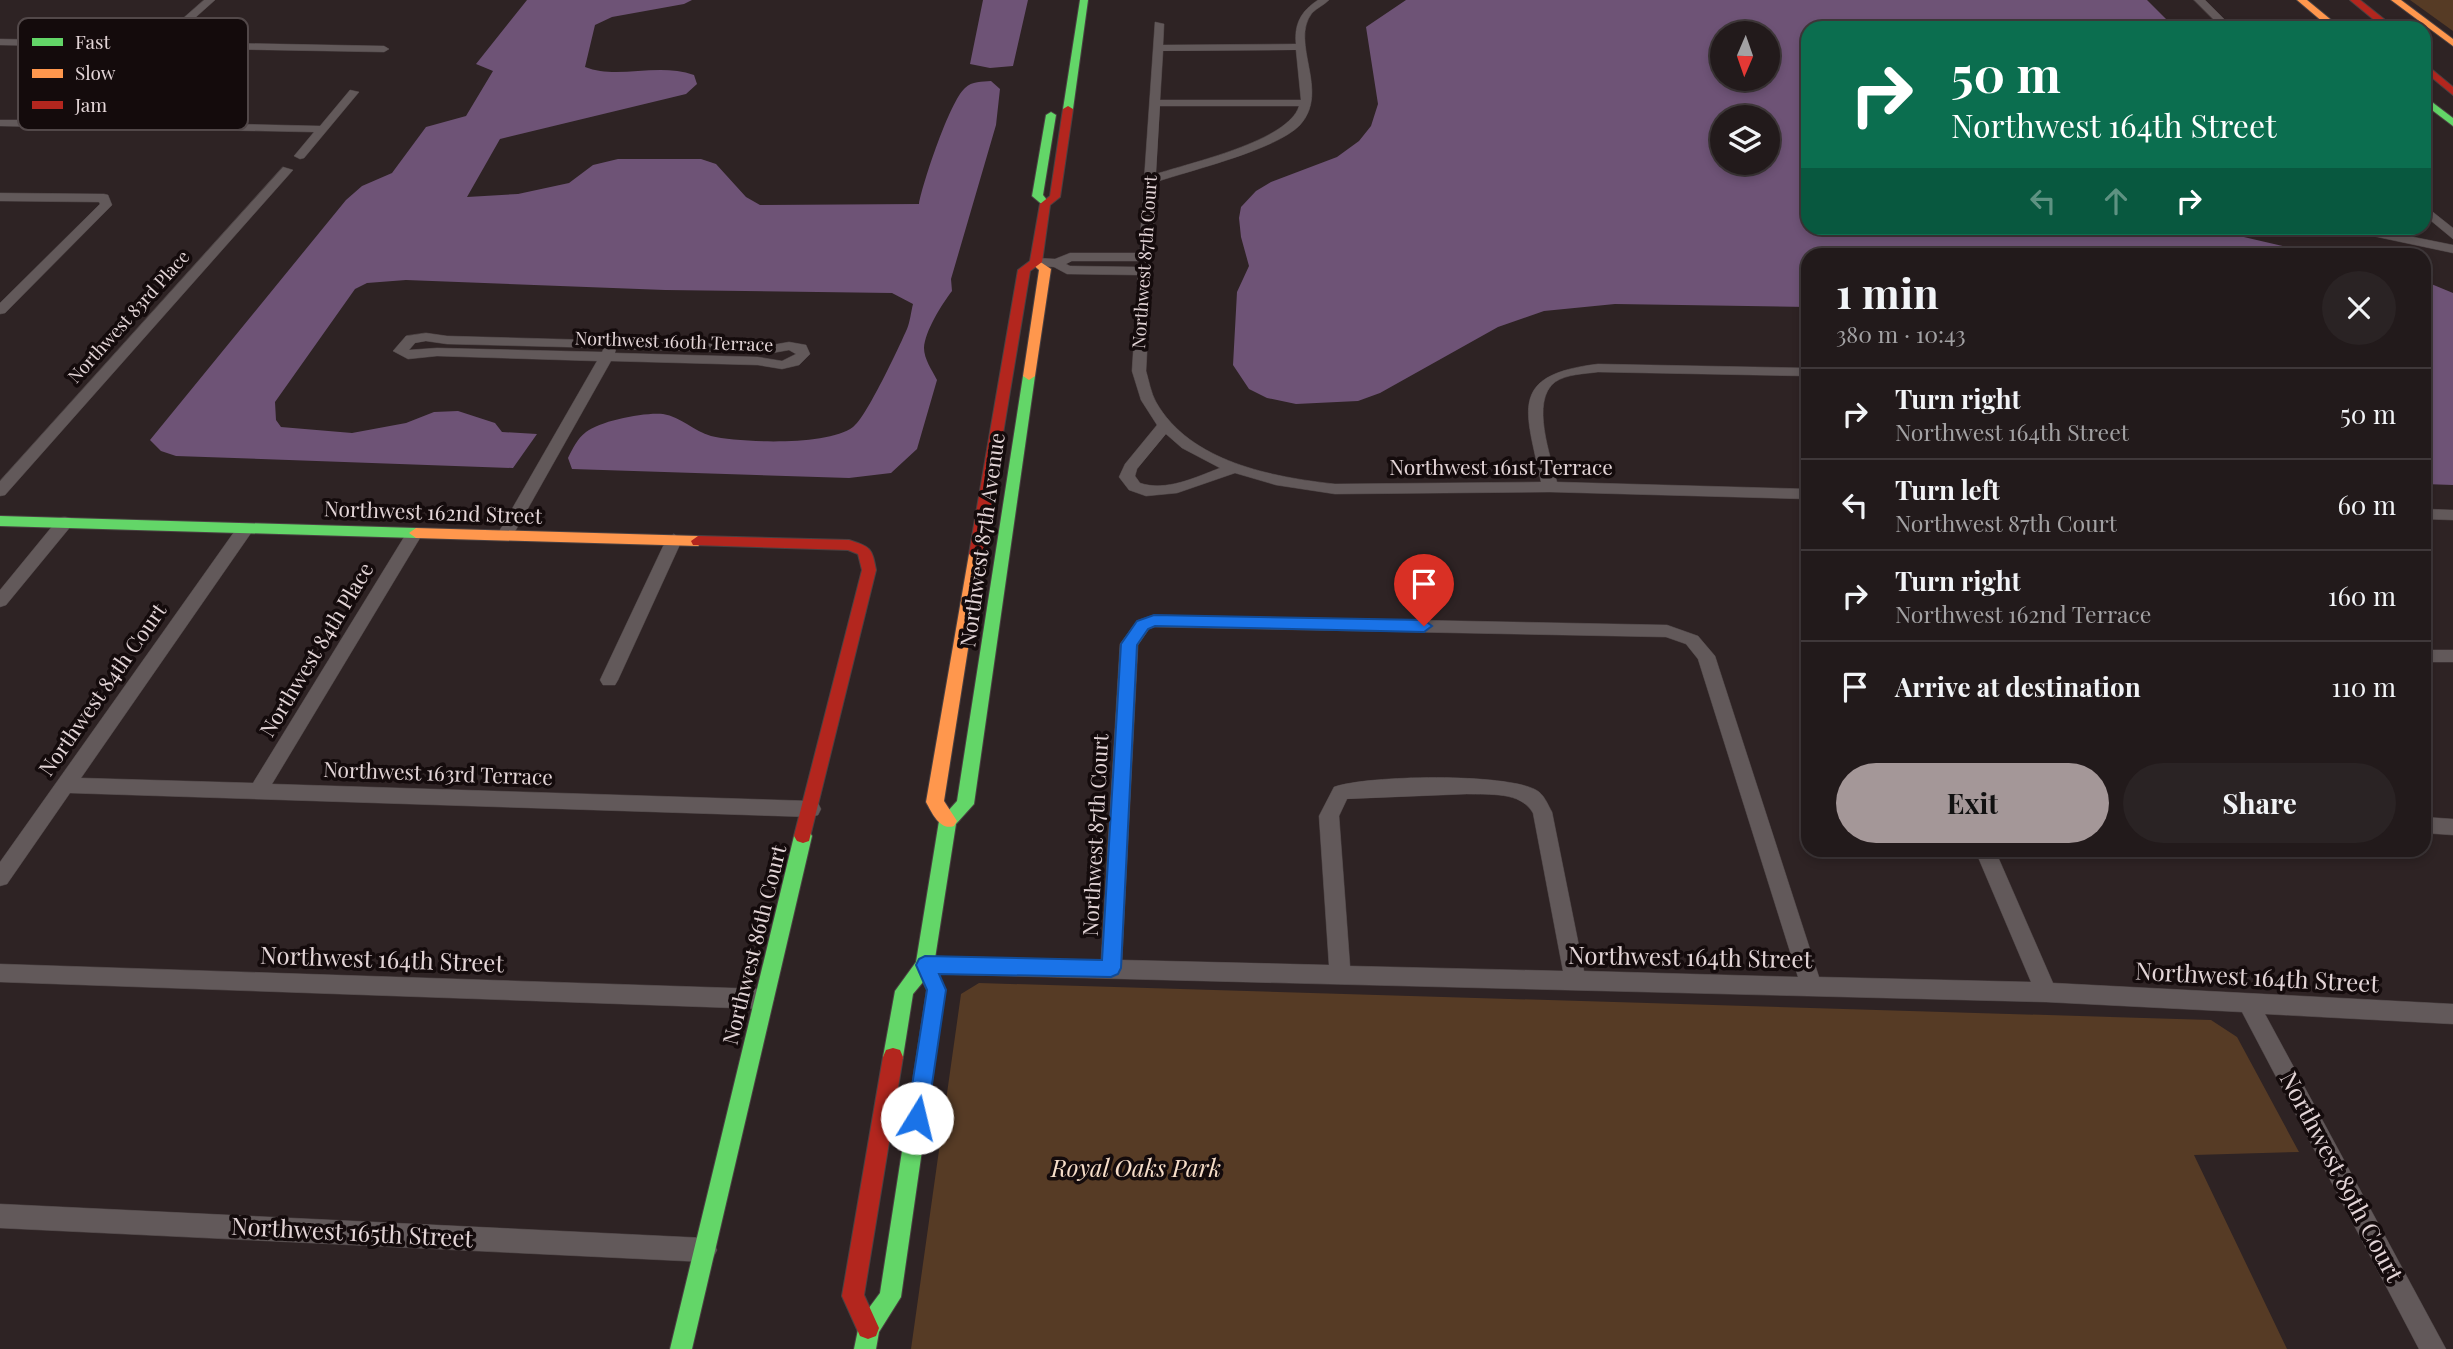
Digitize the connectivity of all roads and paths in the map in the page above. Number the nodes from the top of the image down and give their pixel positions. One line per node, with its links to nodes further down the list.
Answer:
1 (210, 0): 10 (street)
2 (1070, 0): 44 (main road, Northwest 87th Avenue)
3 (1084, 0): 44 (main road, Northwest 87th Avenue)
4 (1324, 0): 22 (street)
5 (2199, 0): 11 (street)
6 (2301, 0): 12 (main road)
7 (2342, 0): 13 (main road)
8 (2354, 0): 14 (main road)
9 (2395, 0): 15 (main road)
10 (189, 18)
11 (2221, 21)
12 (2327, 21)
13 (2369, 21)
14 (2381, 21)
15 (2423, 21)
16 (1160, 23): 23 (street, Northwest 87th Court)
17 (2431, 27): 20 (main road)
18 (0, 42): 19 (street)
19 (18, 42)
20 (2453, 43)
21 (248, 47): 24 (street)
22 (1303, 47): 23 (street); 34 (street)
23 (1158, 48): 32 (street, Northwest 87th Court)
24 (384, 49)
25 (2431, 59): 28 (main road)
26 (2431, 70): 29 (main road)
27 (2431, 72): 31 (main road)
28 (2453, 76)
29 (2453, 86)
30 (354, 92): 39 (street)
31 (2453, 92)
32 (1155, 103): 34 (street); 42 (street, Northwest 87th Court)
33 (2431, 105): 37 (main road)
34 (1304, 109): 42 (street)
35 (0, 123): 36 (street)
36 (18, 123)
37 (2453, 123)
38 (248, 128): 39 (street)
39 (324, 129): 40 (street)
40 (300, 156)
41 (287, 170): 58 (street, Northwest 83rd Place)
42 (1150, 180): 50 (street, Northwest 87th Court)
43 (0, 197): 51 (street)
44 (1045, 204): 49 (main road, Northwest 87th Avenue)
45 (2431, 215): 47 (street)
46 (2387, 235): 48 (street)
47 (2453, 235)
48 (2453, 249)
49 (1035, 262): 50 (street); 76 (main road, Northwest 87th Avenue); 76 (main road, Northwest 87th Avenue)
50 (1146, 264): 54 (street, Northwest 87th Court)
51 (0, 310)
52 (609, 352): 52 (street, Northwest 160th Terrace); 52 (street, Northwest 160th Terrace); 66 (street)
53 (1801, 372): 57 (street)
54 (1165, 425): 55 (street, Northwest 87th Court); 56 (street)
55 (1200, 452): 56 (street, Northwest 161st Terrace)
56 (1234, 468): 57 (street, Northwest 161st Terrace)
57 (1550, 488): 59 (street, Northwest 161st Terrace)
58 (0, 491)
59 (1801, 494)
60 (2431, 514): 61 (street)
61 (2453, 515)
62 (0, 521): 63 (main road, Northwest 162nd Street)
63 (65, 522): 64 (main road, Northwest 162nd Street); 69 (street)
64 (245, 529): 65 (main road, Northwest 162nd Street); 73 (street, Northwest 84th Court)
65 (415, 533): 66 (main road, Northwest 162nd Street); 74 (street, Northwest 84th Place)
66 (505, 535): 67 (main road, Northwest 162nd Street)
67 (674, 540): 68 (main road, Northwest 162nd Street); 72 (street)
68 (864, 551): 75 (main road, Northwest 86th Court)
69 (0, 601)
70 (2431, 656): 71 (street)
71 (2453, 656)
72 (610, 680)
73 (64, 785): 74 (street, Northwest 163rd Terrace); 80 (street, Northwest 84th Court)
74 (259, 790): 75 (street, Northwest 163rd Terrace)
75 (811, 809): 88 (main road, Northwest 86th Court)
76 (948, 821): 81 (main road, Northwest 87th Avenue)
77 (2431, 825): 78 (street)
78 (2453, 827)
79 (1989, 857): 87 (street)
80 (0, 878)
81 (925, 965): 82 (street, Northwest 164th Street); 93 (main road, Northwest 87th Avenue); 93 (main road, Northwest 87th Avenue)
82 (1111, 968): 84 (street, Northwest 164th Street); 86 (street, Northwest 87th Court)
83 (0, 973): 88 (street, Northwest 164th Street)
84 (1340, 975): 85 (street, Northwest 164th Street); 85 (street)
85 (1575, 981): 86 (street, Northwest 164th Street)
86 (1812, 987): 87 (street, Northwest 164th Street)
87 (2046, 992): 89 (street, Northwest 164th Street)
88 (763, 999): 92 (main road, Northwest 86th Court)
89 (2249, 1005): 90 (street, Northwest 164th Street); 96 (street, Northwest 89th Court)
90 (2453, 1014)
91 (0, 1216): 92 (street, Northwest 165th Street)
92 (705, 1250): 94 (main road, Northwest 86th Court)
93 (868, 1328): 95 (main road, Northwest 87th Avenue)
94 (681, 1349)
95 (865, 1349)
96 (2433, 1349)

